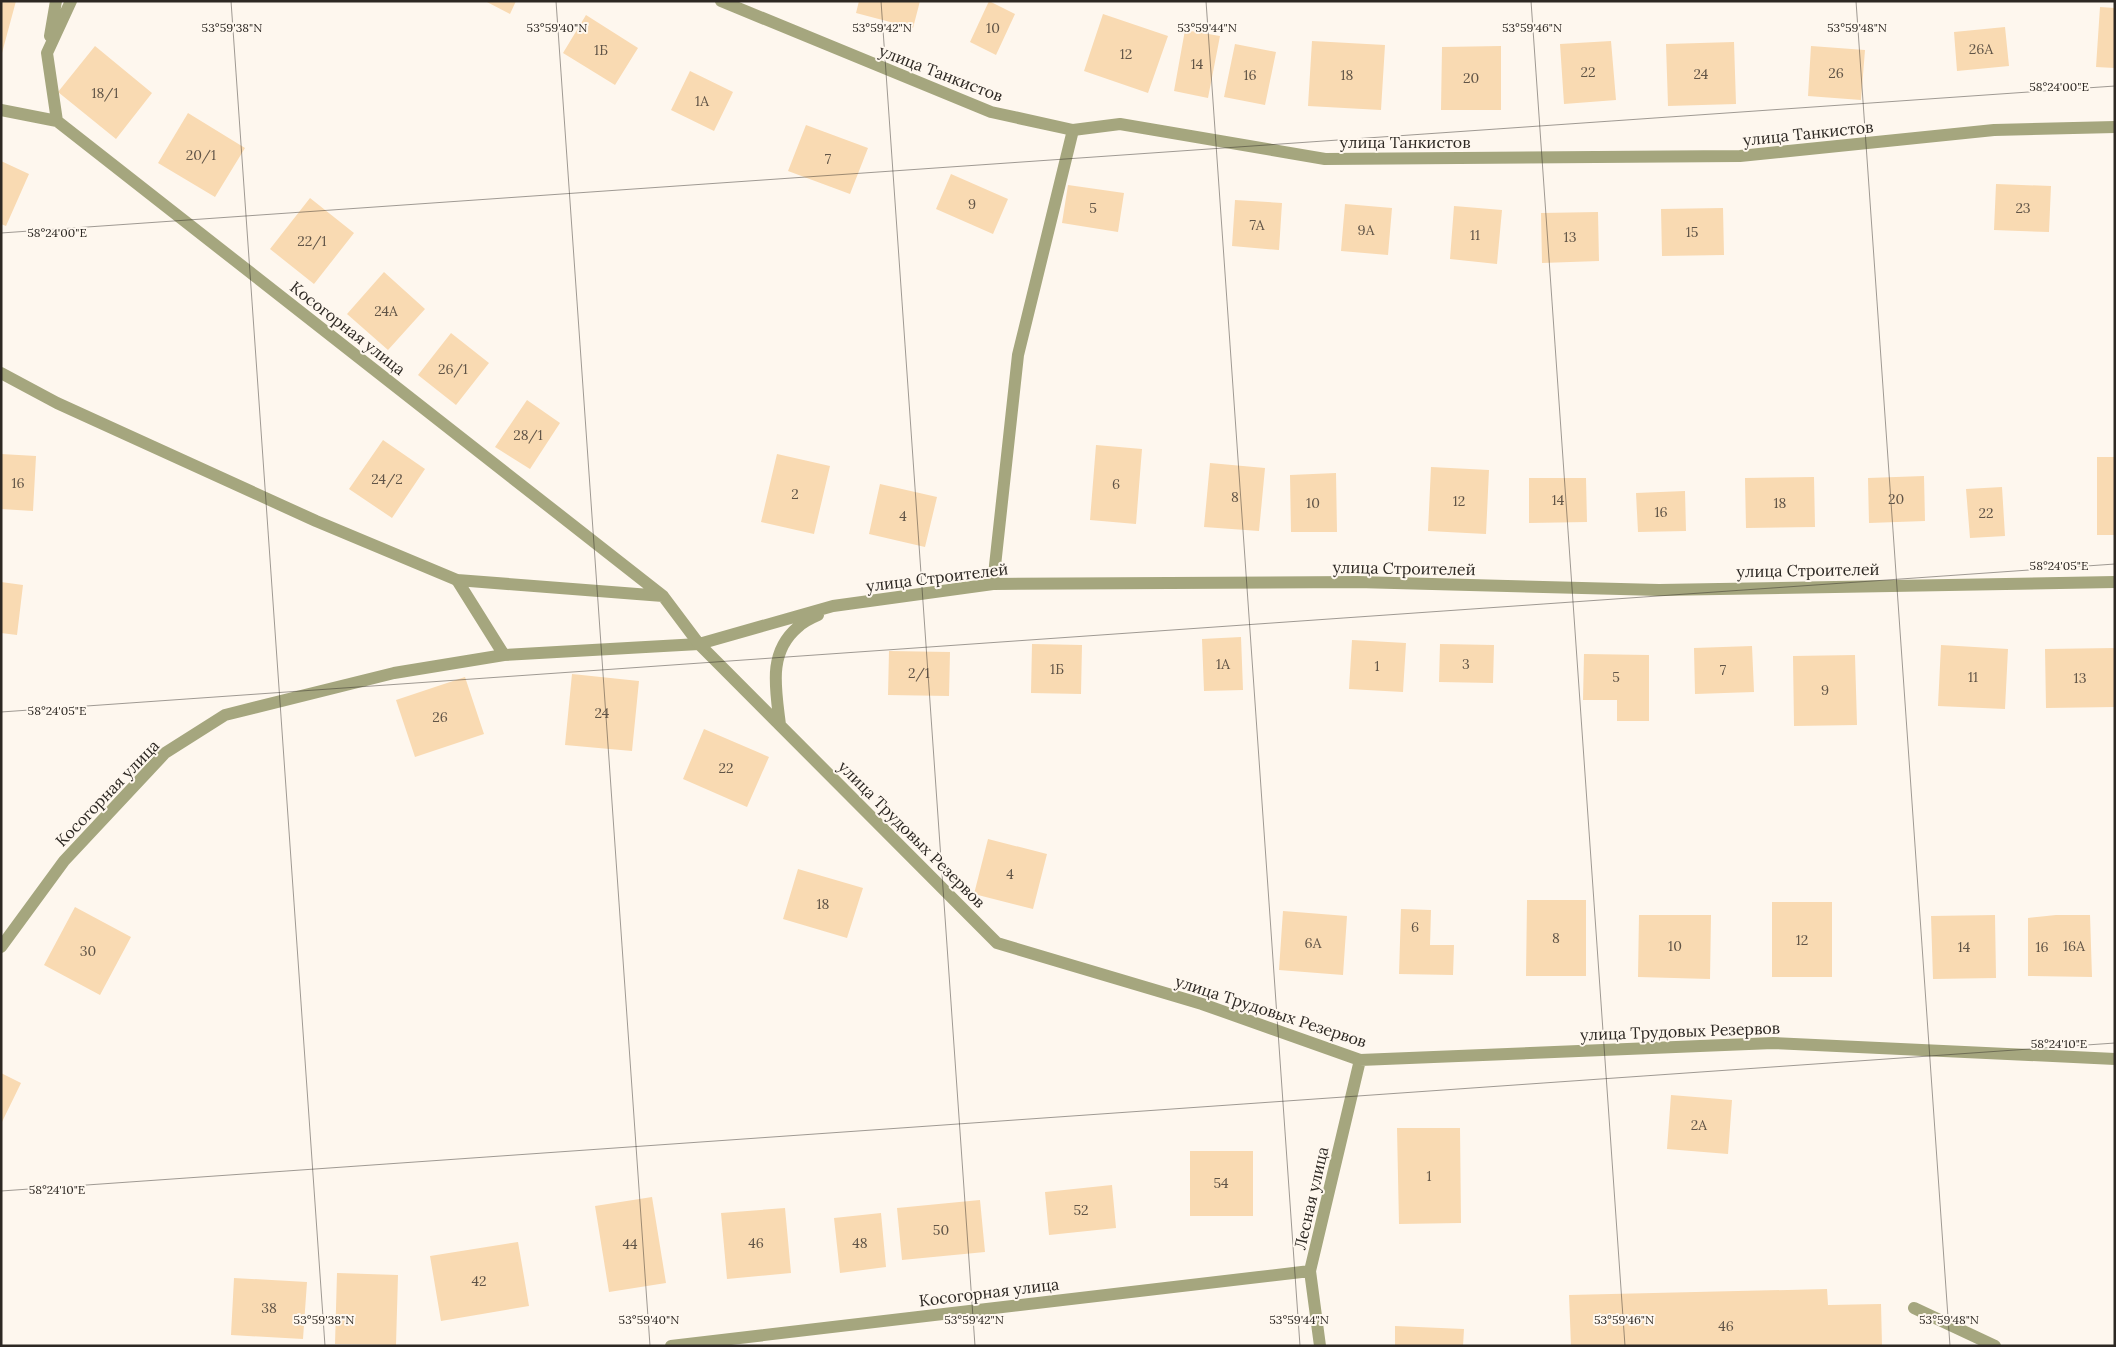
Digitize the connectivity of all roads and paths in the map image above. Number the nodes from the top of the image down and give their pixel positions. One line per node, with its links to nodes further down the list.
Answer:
1 (56, 1): 4 (street)
2 (71, 1): 4 (street)
3 (721, 1): 8 (street, улица Танкистов)
4 (47, 53): 6 (street)
5 (1, 110): 6 (street, Косогорная улица)
6 (57, 121): 13 (street, Косогорная улица)
7 (2115, 127): 8 (street, улица Танкистов)
8 (1073, 130): 12 (street)
9 (1, 373): 10 (street)
10 (457, 580): 13 (street); 16 (street)
11 (2115, 582): 12 (street, улица Строителей)
12 (993, 584): 14 (street, улица Строителей)
13 (663, 596): 15 (street, Косогорная улица)
14 (833, 606): 15 (street, улица Строителей); 17 (street)
15 (699, 644): 16 (street, Косогорная улица); 17 (street, улица Трудовых Резервов)
16 (504, 655): 18 (street, Косогорная улица)
17 (780, 725): 19 (street, улица Трудовых Резервов)
18 (1, 947)
19 (1360, 1060): 20 (street, улица Трудовых Резервов); 21 (street, Лесная улица)
20 (2115, 1060)
21 (1310, 1272): 23 (street, Косогорная улица); 24 (street, Лесная улица)
22 (1914, 1308): 25 (street)
23 (671, 1346)
24 (1320, 1346)
25 (1995, 1346)

